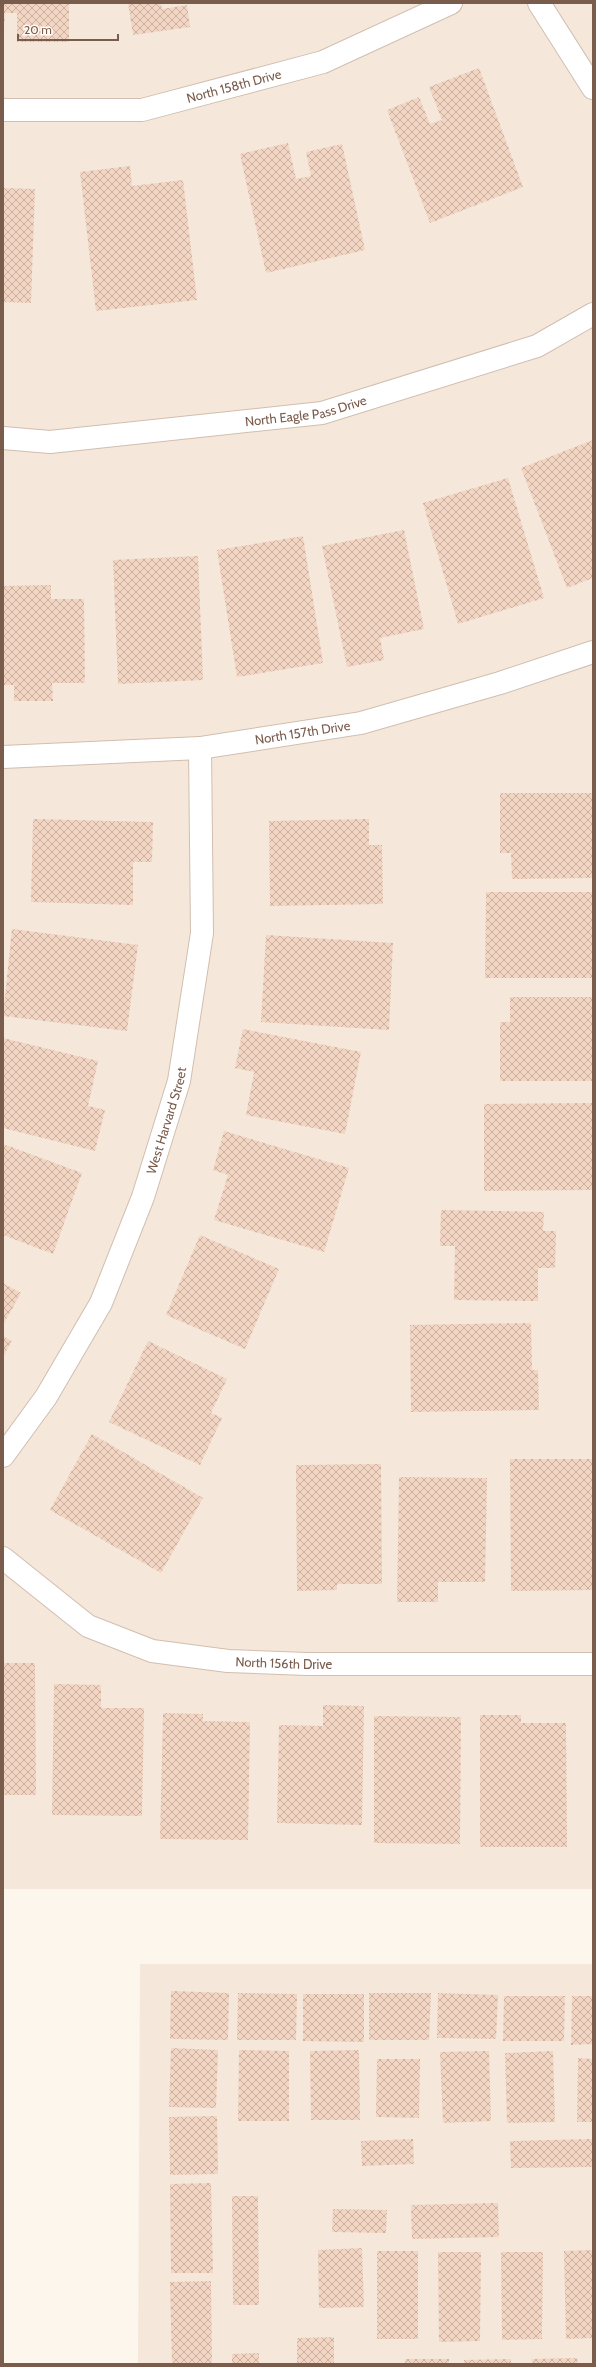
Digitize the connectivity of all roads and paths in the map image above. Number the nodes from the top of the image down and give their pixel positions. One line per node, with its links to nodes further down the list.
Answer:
1 (451, 3): 4 (street, North 158th Drive)
2 (539, 3): 3 (street)
3 (593, 88)
4 (3, 110)
5 (593, 314): 6 (street, North Eagle Pass Drive)
6 (3, 438)
7 (593, 652): 8 (street, North 157th Drive)
8 (200, 748): 9 (street, North 157th Drive); 10 (street, West Harvard Street)
9 (3, 757)
10 (3, 1456)
11 (3, 1558): 12 (street, North 156th Drive)
12 (593, 1664)

